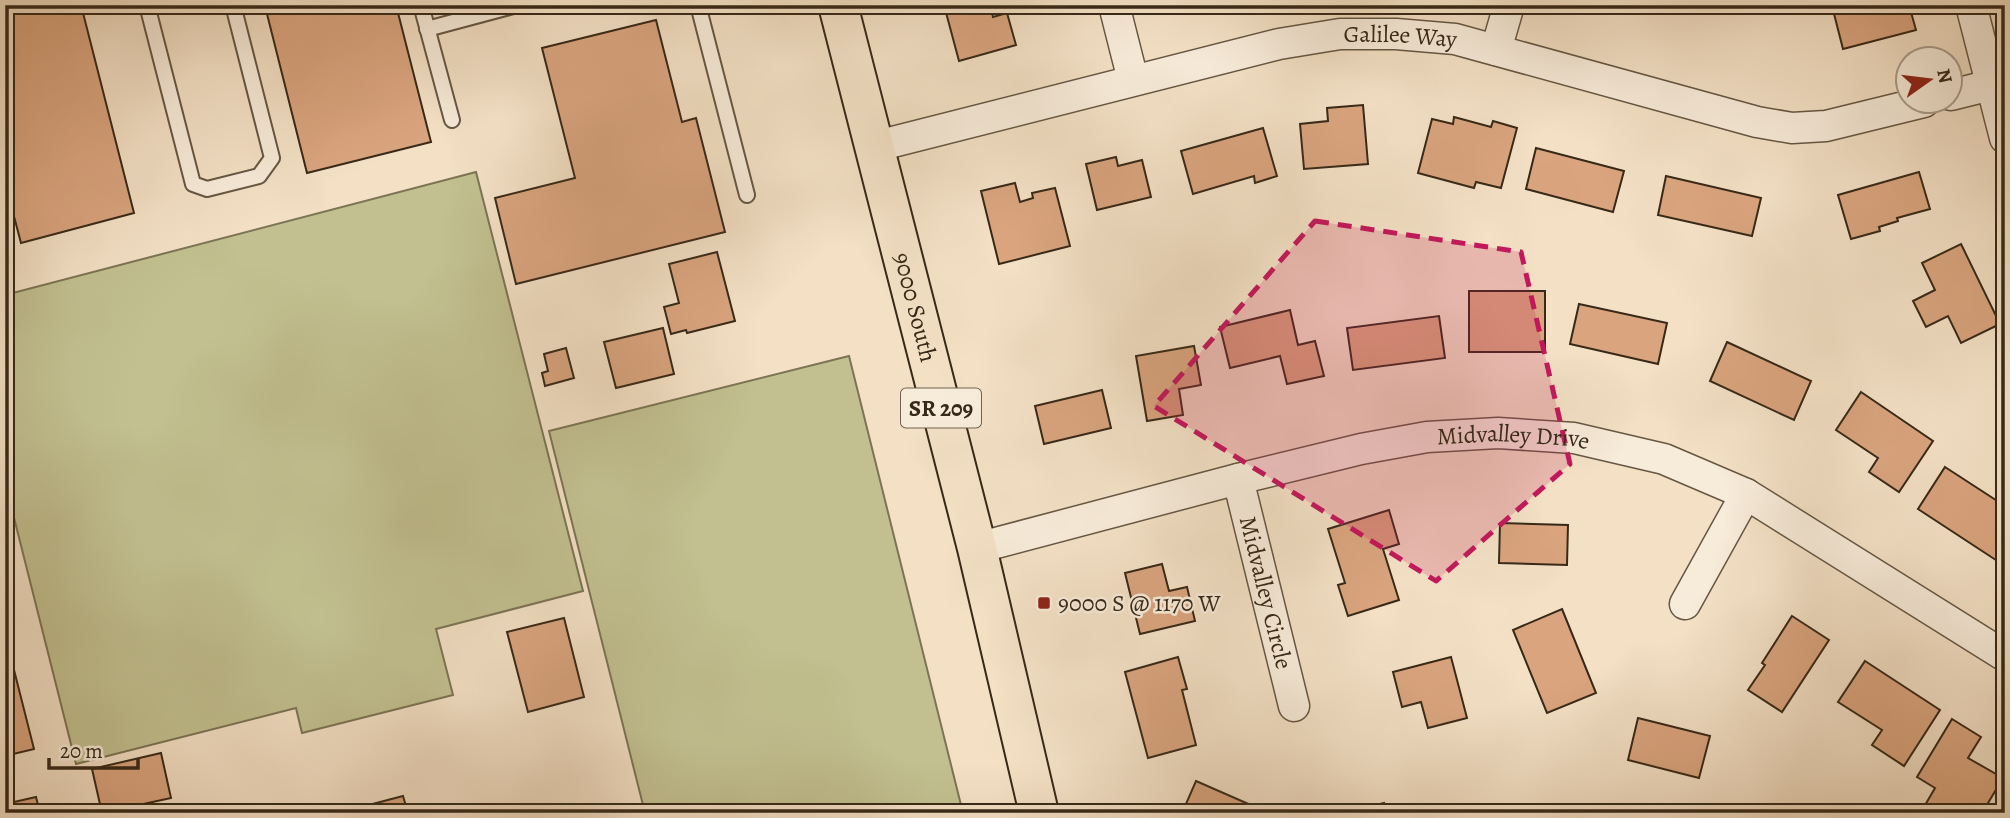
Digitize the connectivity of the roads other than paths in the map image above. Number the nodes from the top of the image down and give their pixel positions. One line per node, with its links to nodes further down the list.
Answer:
1 (147, 5): 2 (lane)
2 (233, 5)
3 (421, 5): 10 (lane)
4 (517, 5): 10 (lane)
5 (698, 5): 19 (lane)
6 (838, 5): 18 (main road, 9000 South / SR 209)
7 (1114, 5): 12 (street)
8 (1509, 5): 11 (street)
9 (1971, 5): 13 (street)
10 (428, 29): 16 (lane)
11 (1496, 50): 12 (street, Galilee Way); 15 (street, Galilee Way)
12 (1133, 80): 18 (street, Galilee Way)
13 (1991, 85): 14 (street); 17 (street)
14 (1965, 92)
15 (1895, 109)
16 (452, 120)
17 (2005, 138)
18 (873, 147): 22 (main road, 9000 South / SR 209)
19 (747, 195)
20 (1238, 480): 21 (street, Midvalley Drive); 22 (street, Midvalley Drive); 25 (street, Midvalley Circle)
21 (1746, 494): 23 (street); 24 (street, Midvalley Drive)
22 (977, 548): 26 (main road, 9000 South / SR 209)
23 (1685, 604)
24 (2005, 656)
25 (1294, 706)
26 (1039, 813)

